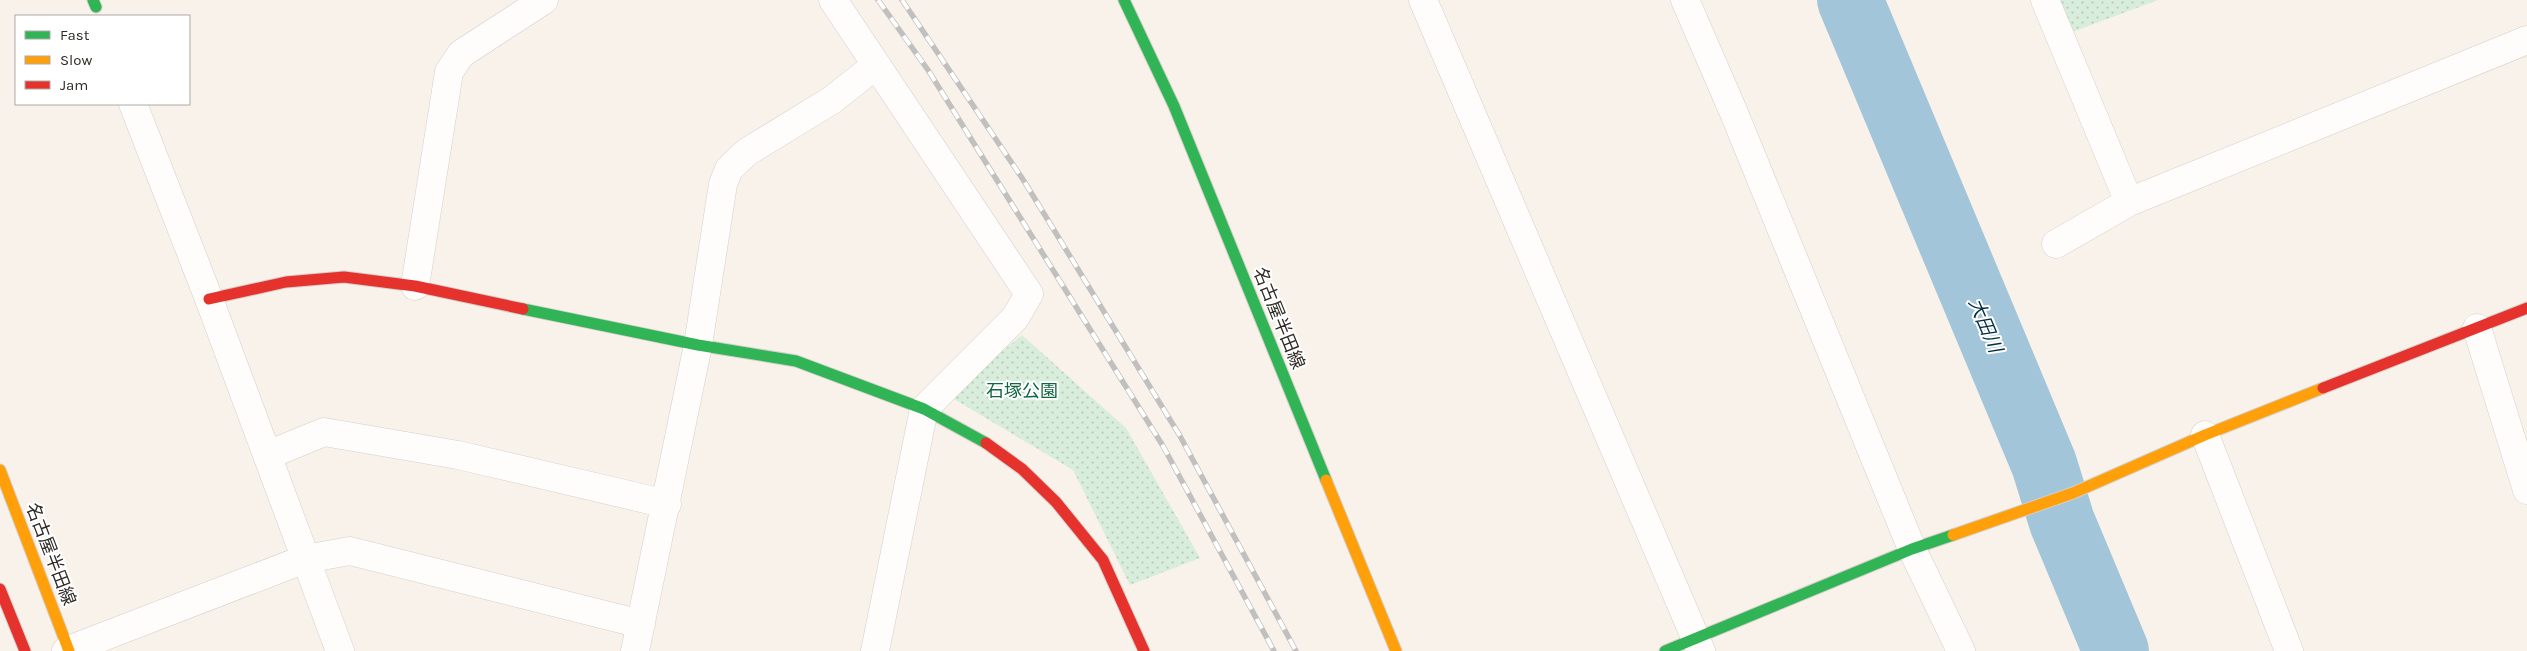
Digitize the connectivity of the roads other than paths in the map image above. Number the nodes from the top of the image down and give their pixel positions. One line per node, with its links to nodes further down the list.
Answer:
1 (544, 0): 12 (street)
2 (833, 0): 8 (street)
3 (1124, 0): 34 (street, 名古屋半田線)
4 (1423, 0): 27 (street)
5 (1685, 0): 23 (street)
6 (2045, 0): 10 (street)
7 (2527, 40): 10 (street)
8 (876, 65): 16 (street); 17 (street)
9 (133, 105): 13 (street)
10 (2129, 202): 11 (street)
11 (2056, 244)
12 (415, 286): 13 (street); 16 (street)
13 (209, 299): 19 (street)
14 (2527, 308): 15 (street)
15 (2477, 328): 18 (street); 21 (street)
16 (698, 345): 17 (street); 22 (street)
17 (924, 409): 32 (street); 33 (street)
18 (2205, 435): 23 (street); 37 (street)
19 (268, 454): 22 (street); 24 (street)
20 (0, 470): 29 (street, 名古屋半田線)
21 (2527, 490)
22 (667, 504): 26 (street)
23 (1912, 549): 27 (street); 36 (street)
24 (305, 559): 26 (street); 29 (street); 30 (street)
25 (0, 589): 28 (street)
26 (641, 624): 31 (street)
27 (1698, 645): 35 (street)
28 (25, 651)
29 (68, 651)
30 (340, 651)
31 (635, 651)
32 (876, 651)
33 (1144, 651)
34 (1396, 651)
35 (1665, 651)
36 (1961, 651)
37 (2289, 651)

